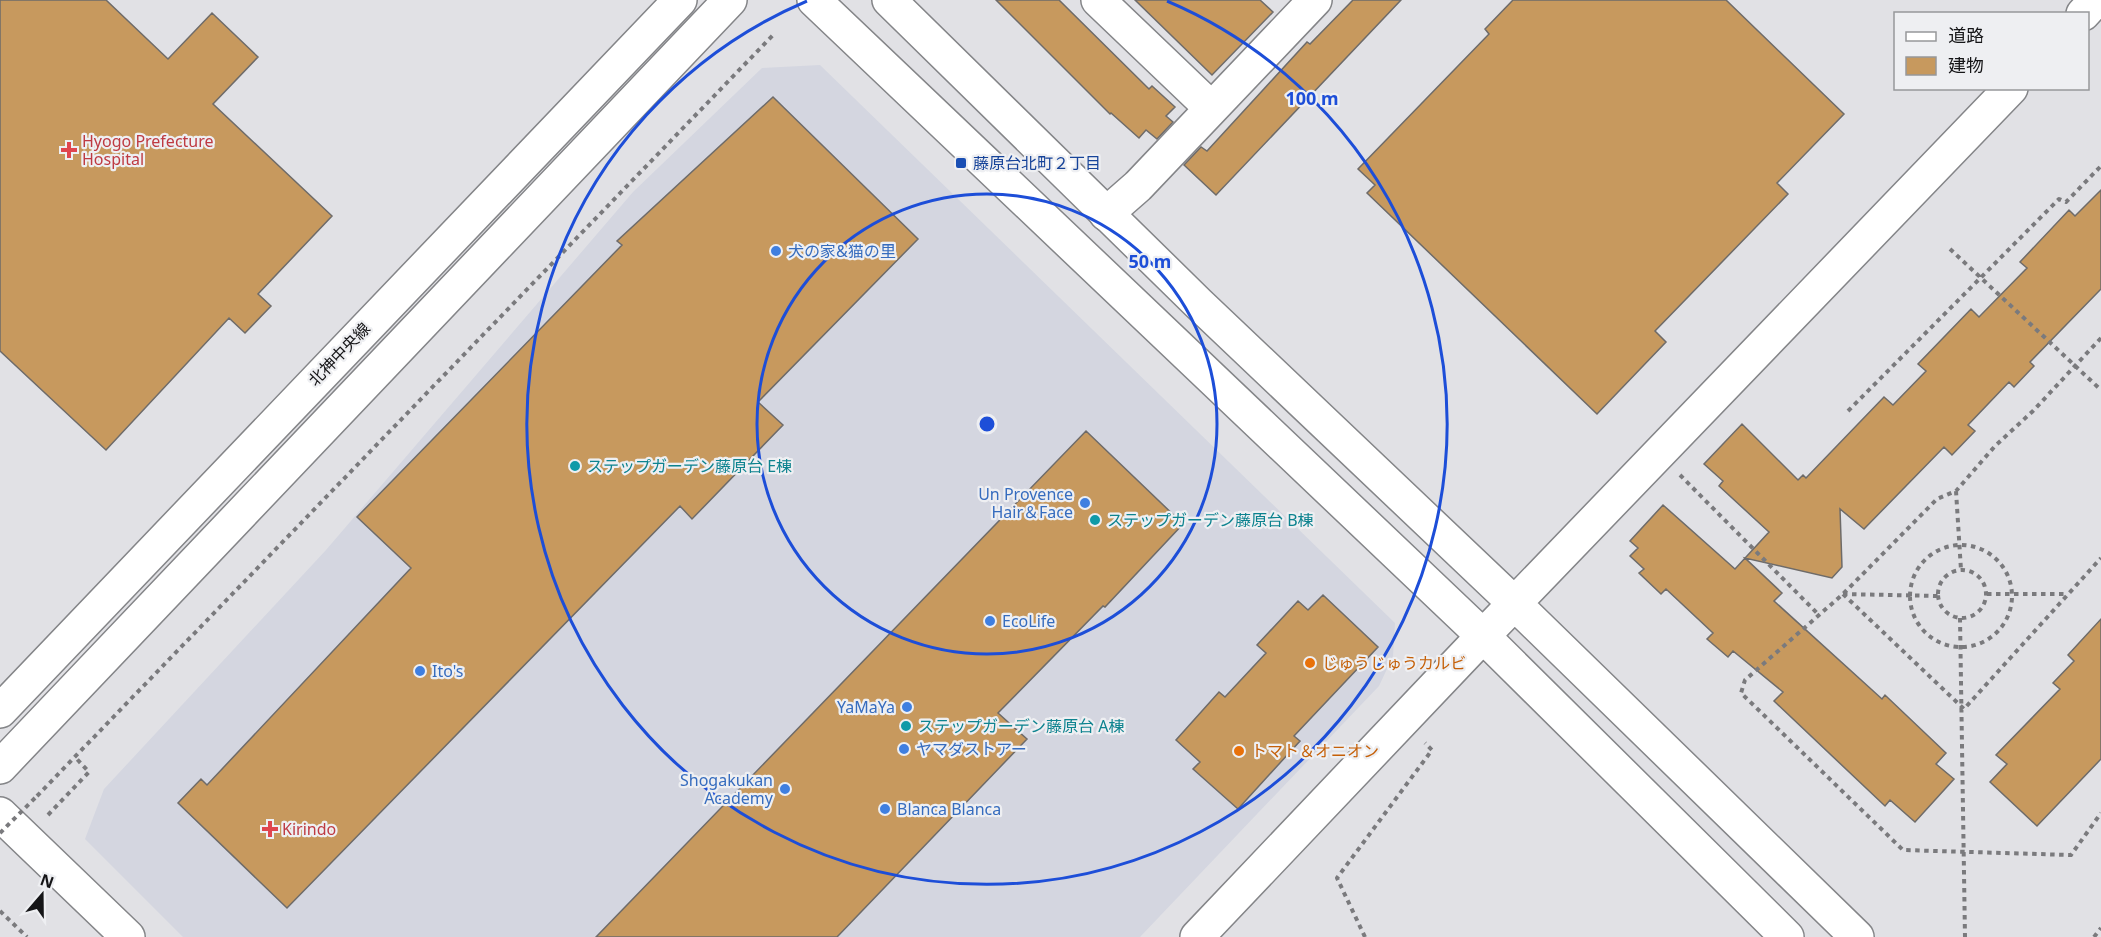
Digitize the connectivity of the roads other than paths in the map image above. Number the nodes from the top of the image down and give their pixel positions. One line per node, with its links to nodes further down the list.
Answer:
1 (680, 0): 14 (street, 北神中央線)
2 (730, 0): 15 (street)
3 (814, 0): 13 (street)
4 (889, 0): 11 (street)
5 (1315, 0): 10 (street)
6 (2096, 0): 8 (street)
7 (1102, 1): 10 (street)
8 (2085, 12)
9 (2009, 90): 12 (street)
10 (1210, 108): 11 (street)
11 (1106, 214): 12 (street)
12 (1514, 603): 13 (street); 20 (street)
13 (1483, 636): 18 (street); 19 (street)
14 (0, 711)
15 (0, 767)
16 (0, 814): 17 (street)
17 (128, 937)
18 (1197, 937)
19 (1787, 937)
20 (1857, 937)

